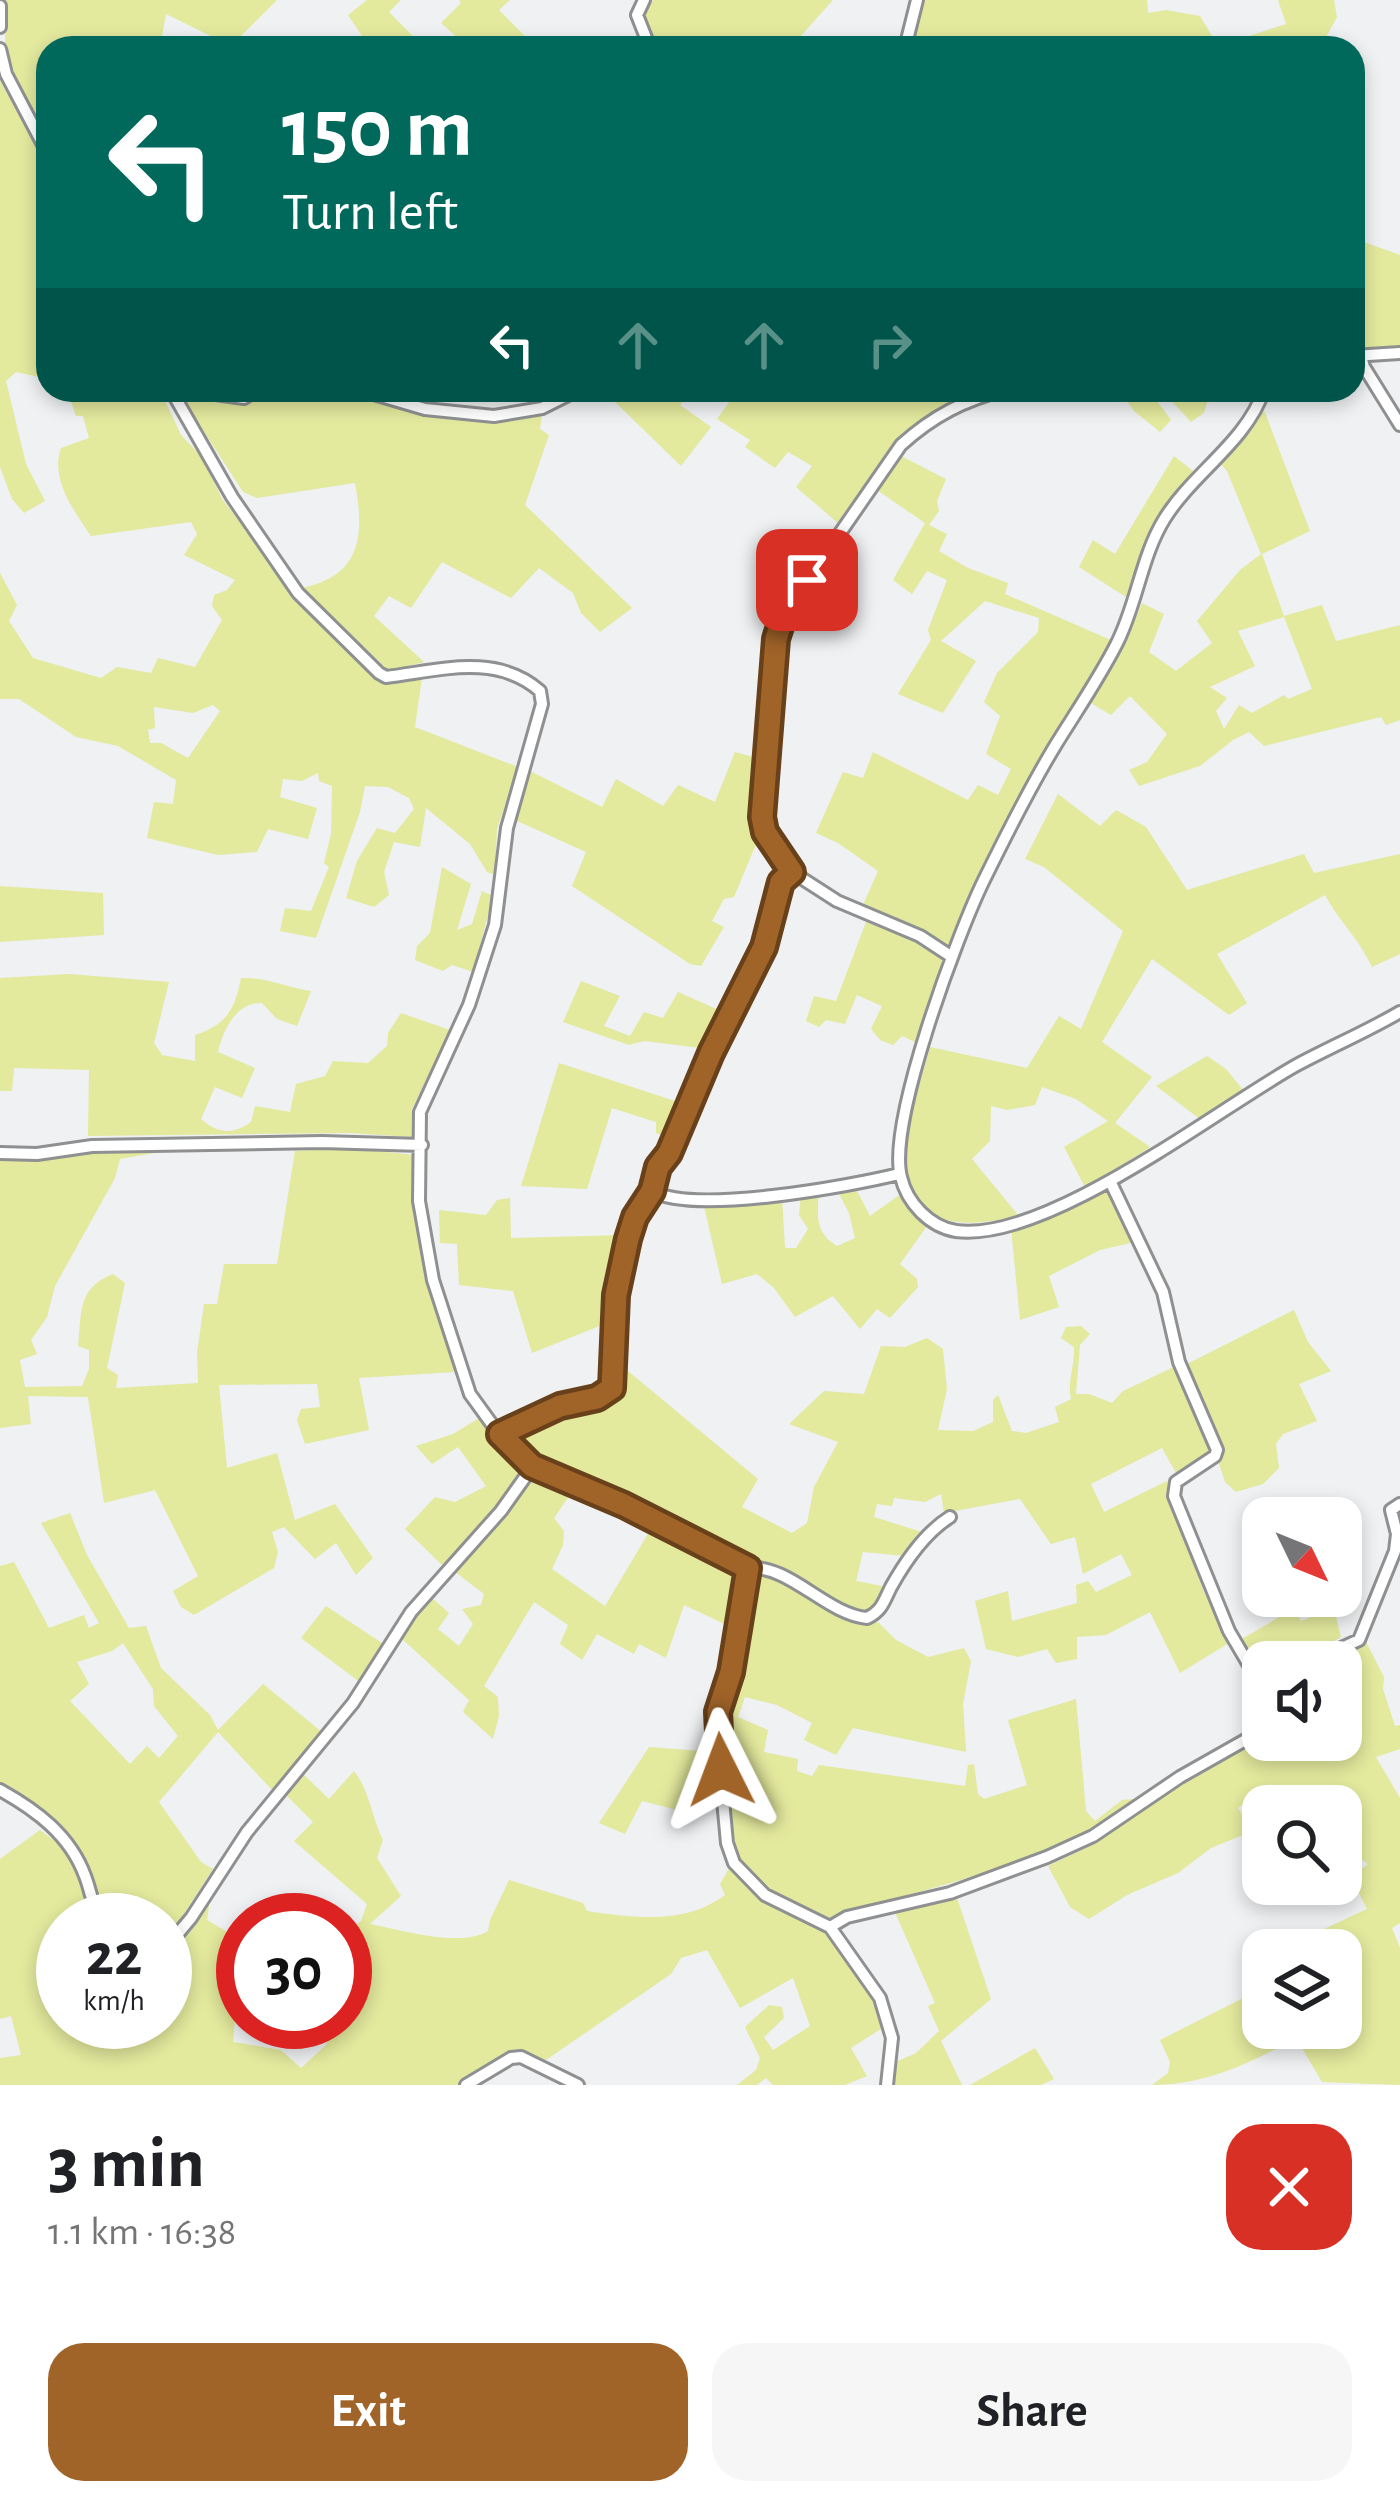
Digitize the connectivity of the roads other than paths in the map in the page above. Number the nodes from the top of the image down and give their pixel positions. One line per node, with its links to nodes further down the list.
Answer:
1 (644, 0): 5 (street)
2 (917, 0): 6 (street)
3 (0, 6): 4 (street)
4 (0, 27)
5 (646, 36)
6 (908, 36)
7 (0, 49): 8 (street)
8 (36, 131)
9 (1400, 353): 10 (street)
10 (1365, 355)
11 (1365, 369): 17 (street)
12 (178, 402): 21 (street)
13 (401, 402): 14 (street)
14 (554, 402)
15 (963, 402): 18 (street)
16 (1259, 402): 19 (street)
17 (1400, 425)
18 (792, 872): 19 (street); 25 (street)
19 (952, 957): 23 (street)
20 (1400, 1012): 24 (street)
21 (422, 1145): 22 (street); 26 (street)
22 (0, 1153)
23 (899, 1174): 24 (street); 25 (street)
24 (1110, 1181): 32 (street)
25 (652, 1191): 26 (street)
26 (500, 1434): 27 (street)
27 (532, 1466): 30 (street); 36 (street)
28 (1400, 1504): 31 (street)
29 (950, 1516): 30 (street)
30 (748, 1568): 37 (street)
31 (1357, 1641)
32 (1242, 1653)
33 (1242, 1742): 37 (street)
34 (0, 1790): 35 (street)
35 (91, 1893)
36 (192, 1916)
37 (830, 1927): 40 (street)
38 (466, 2085): 39 (street)
39 (578, 2085)
40 (887, 2085)

